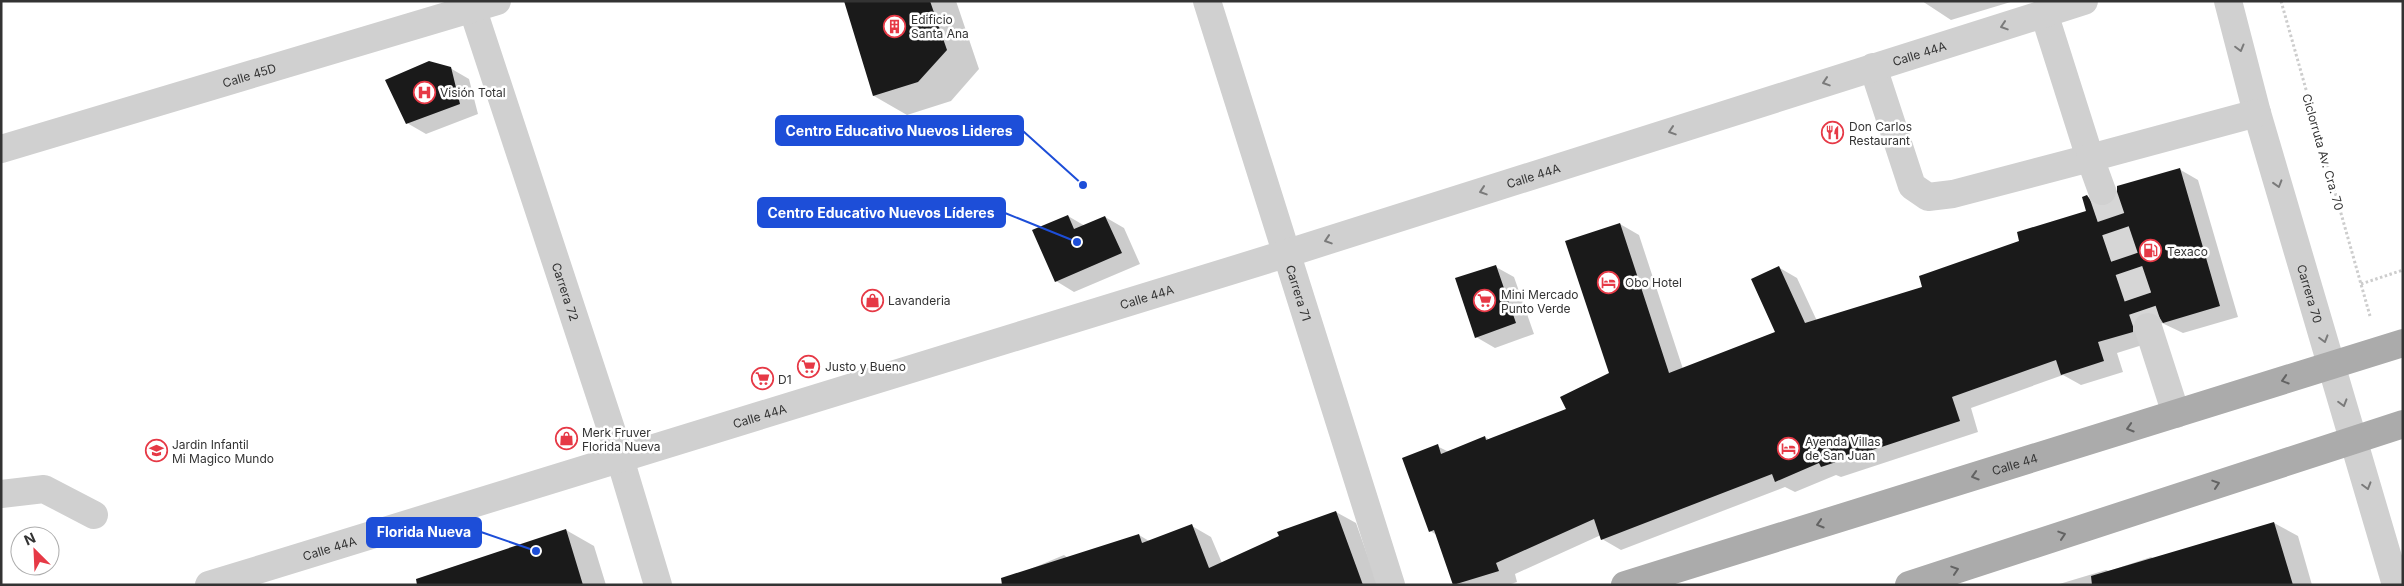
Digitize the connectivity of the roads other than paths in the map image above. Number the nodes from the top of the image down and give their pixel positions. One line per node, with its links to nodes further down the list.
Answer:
1 (1207, 1): 11 (street, Carrera 71)
2 (2084, 1): 5 (street, Calle 44A)
3 (2228, 1): 7 (street, Carrera 70, one-way to 7)
4 (480, 4): 8 (street, Calle 45D); 18 (street, Carrera 72)
5 (2044, 13): 6 (street, Calle 44A, one-way to 6); 9 (street)
6 (1873, 67): 9 (street); 11 (street, Calle 44A, one-way to 11)
7 (2257, 113): 9 (street); 14 (street, Carrera 70, one-way to 14)
8 (1, 149)
9 (2090, 158): 10 (street)
10 (2102, 191)
11 (1285, 254): 18 (street, Calle 44A); 23 (street, Carrera 71)
12 (2148, 327): 15 (street)
13 (2403, 343): 14 (main road, Calle 44)
14 (2332, 366): 15 (main road, Calle 44, one-way to 15); 17 (street, Carrera 70, one-way to 17)
15 (2176, 414): 24 (main road, Calle 44, one-way to 24)
16 (2403, 424): 17 (main road)
17 (2354, 439): 25 (main road, one-way to 17); 26 (street, Carrera 70, one-way to 26)
18 (619, 458): 21 (street, Calle 44A); 22 (street, Carrera 72)
19 (1, 494): 20 (street)
20 (94, 515)
21 (209, 585)
22 (658, 585)
23 (1390, 585)
24 (1625, 585)
25 (1909, 585)
26 (2396, 585)

